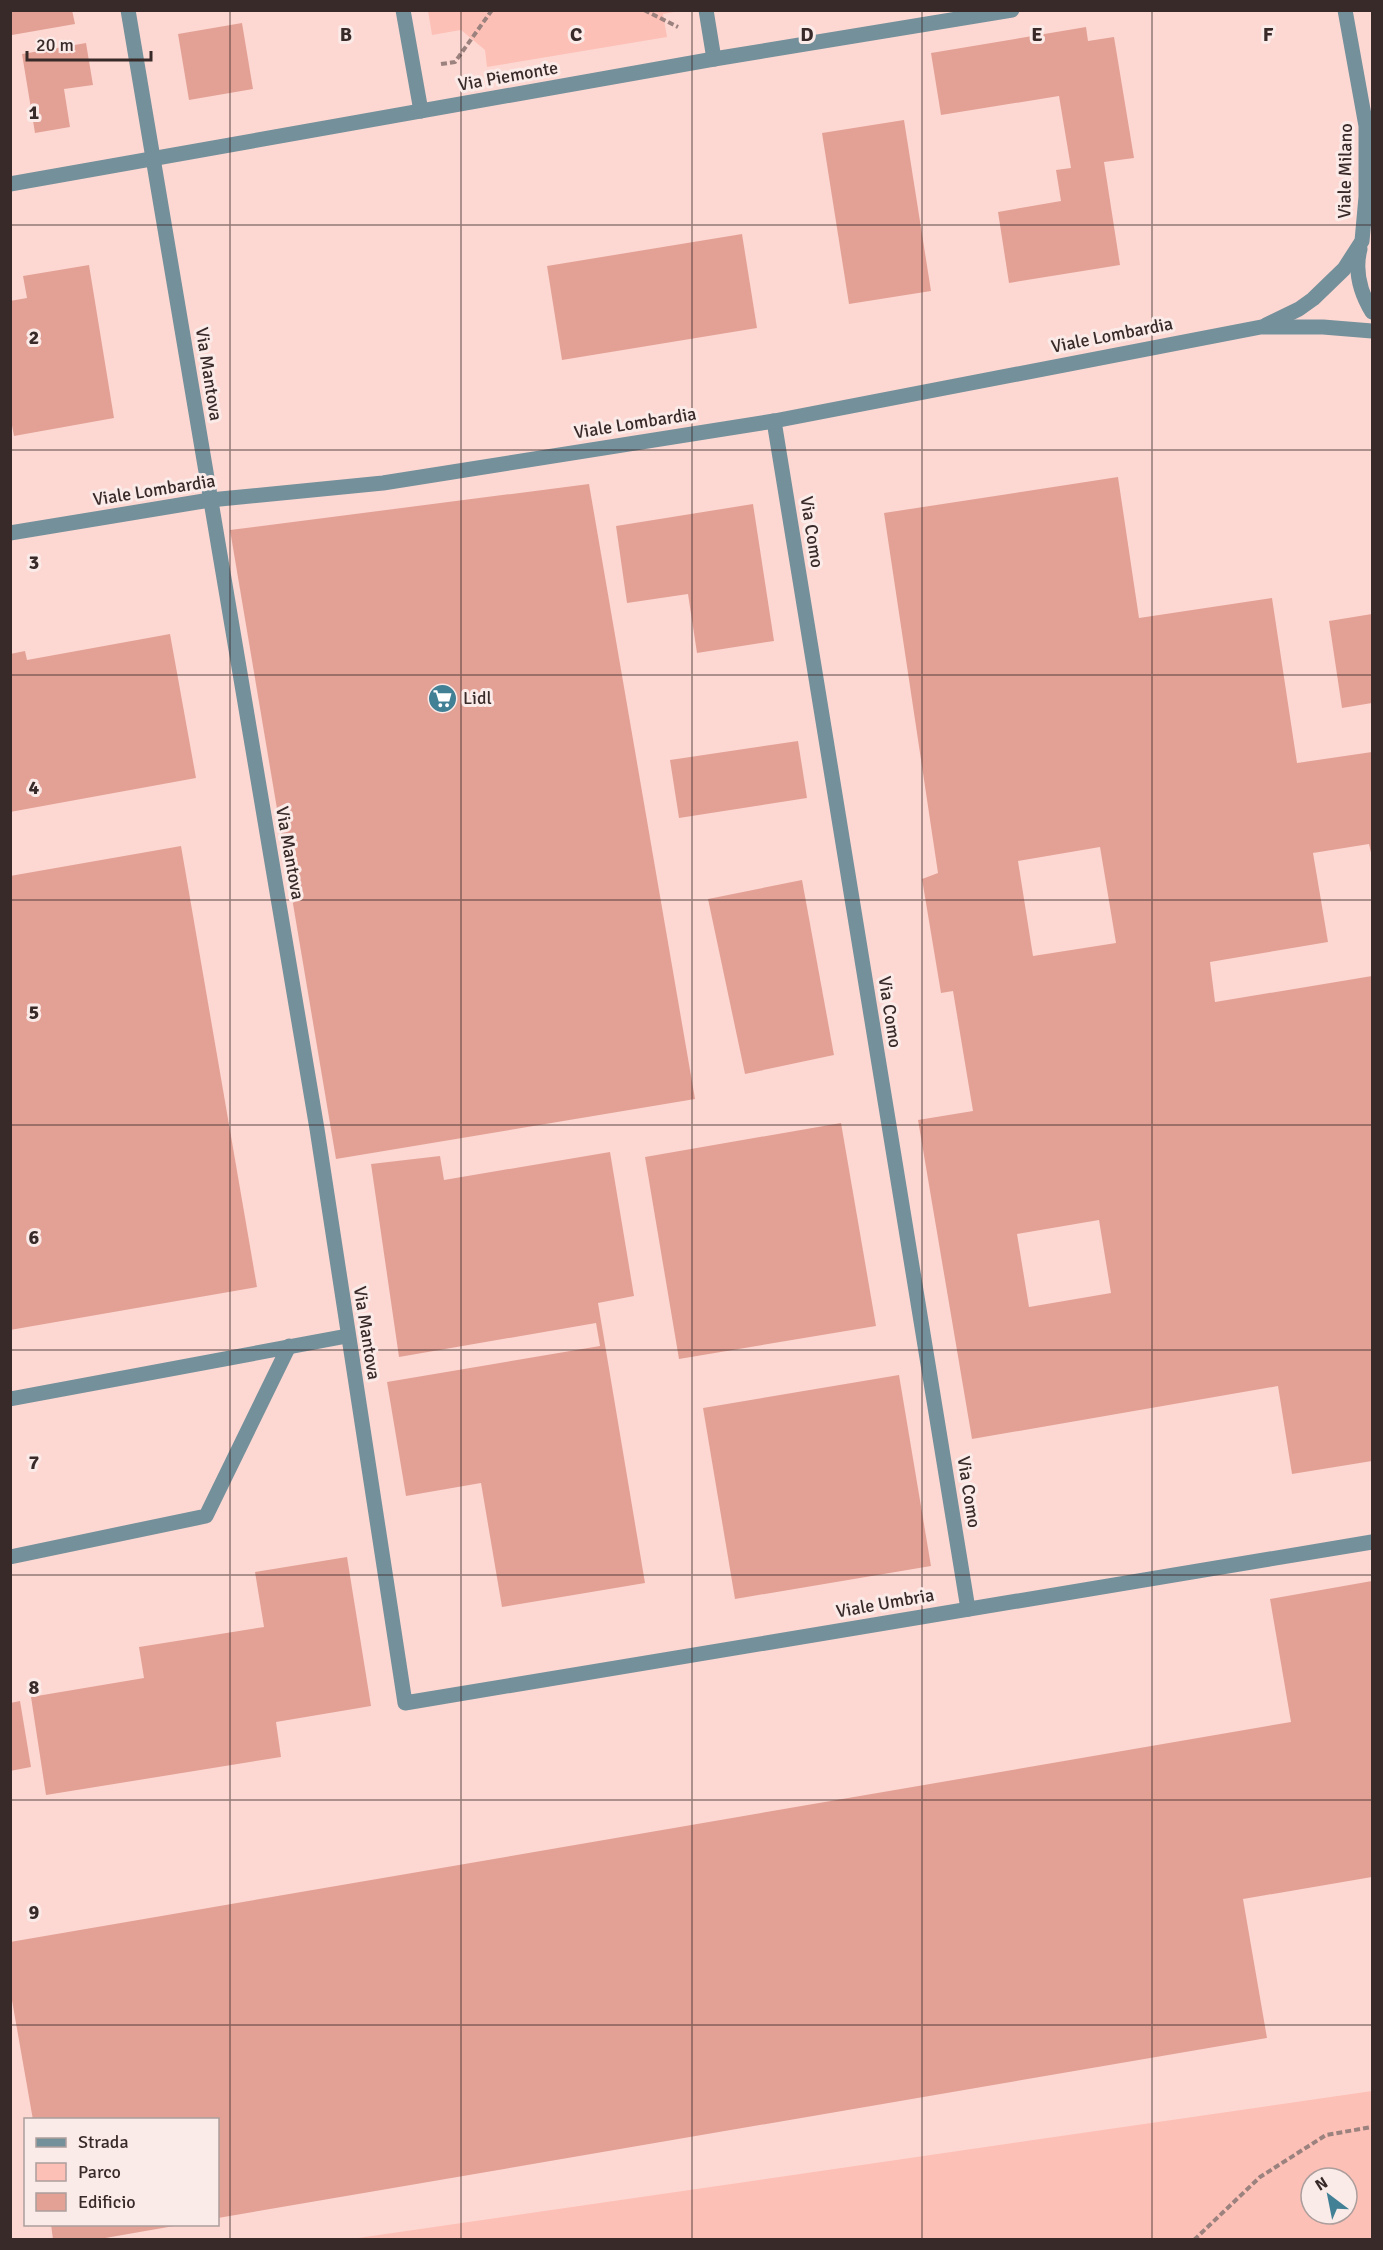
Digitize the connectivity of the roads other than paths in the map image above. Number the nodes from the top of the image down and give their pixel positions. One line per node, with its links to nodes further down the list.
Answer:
1 (128, 10): 10 (street, Via Mantova)
2 (403, 10): 8 (street)
3 (1012, 10): 6 (street, Via Piemonte)
4 (1345, 10): 7 (street, Viale Milano)
5 (707, 17): 6 (street)
6 (714, 59): 8 (street, Via Piemonte)
7 (1363, 102): 9 (street, Viale Milano); 13 (street, Viale Milano)
8 (421, 111): 10 (street, Via Piemonte)
9 (1372, 116)
10 (153, 158): 11 (street, Via Piemonte); 18 (street, Via Mantova)
11 (10, 184)
12 (1372, 222): 13 (street, Viale Lombardia)
13 (1362, 241): 14 (street, Viale Milano); 15 (street, Viale Lombardia)
14 (1372, 311)
15 (1261, 327): 16 (street, Viale Lombardia); 17 (street, Viale Lombardia)
16 (1372, 331)
17 (774, 421): 18 (street, Viale Lombardia); 25 (street, Via Como)
18 (210, 500): 19 (street, Viale Lombardia); 20 (street, Via Mantova)
19 (10, 533)
20 (347, 1336): 21 (street); 26 (street, Via Mantova)
21 (289, 1346): 22 (street); 24 (street)
22 (10, 1399)
23 (1372, 1542): 25 (street, Viale Umbria)
24 (10, 1557)
25 (968, 1609): 26 (street, Viale Umbria)
26 (405, 1703)

